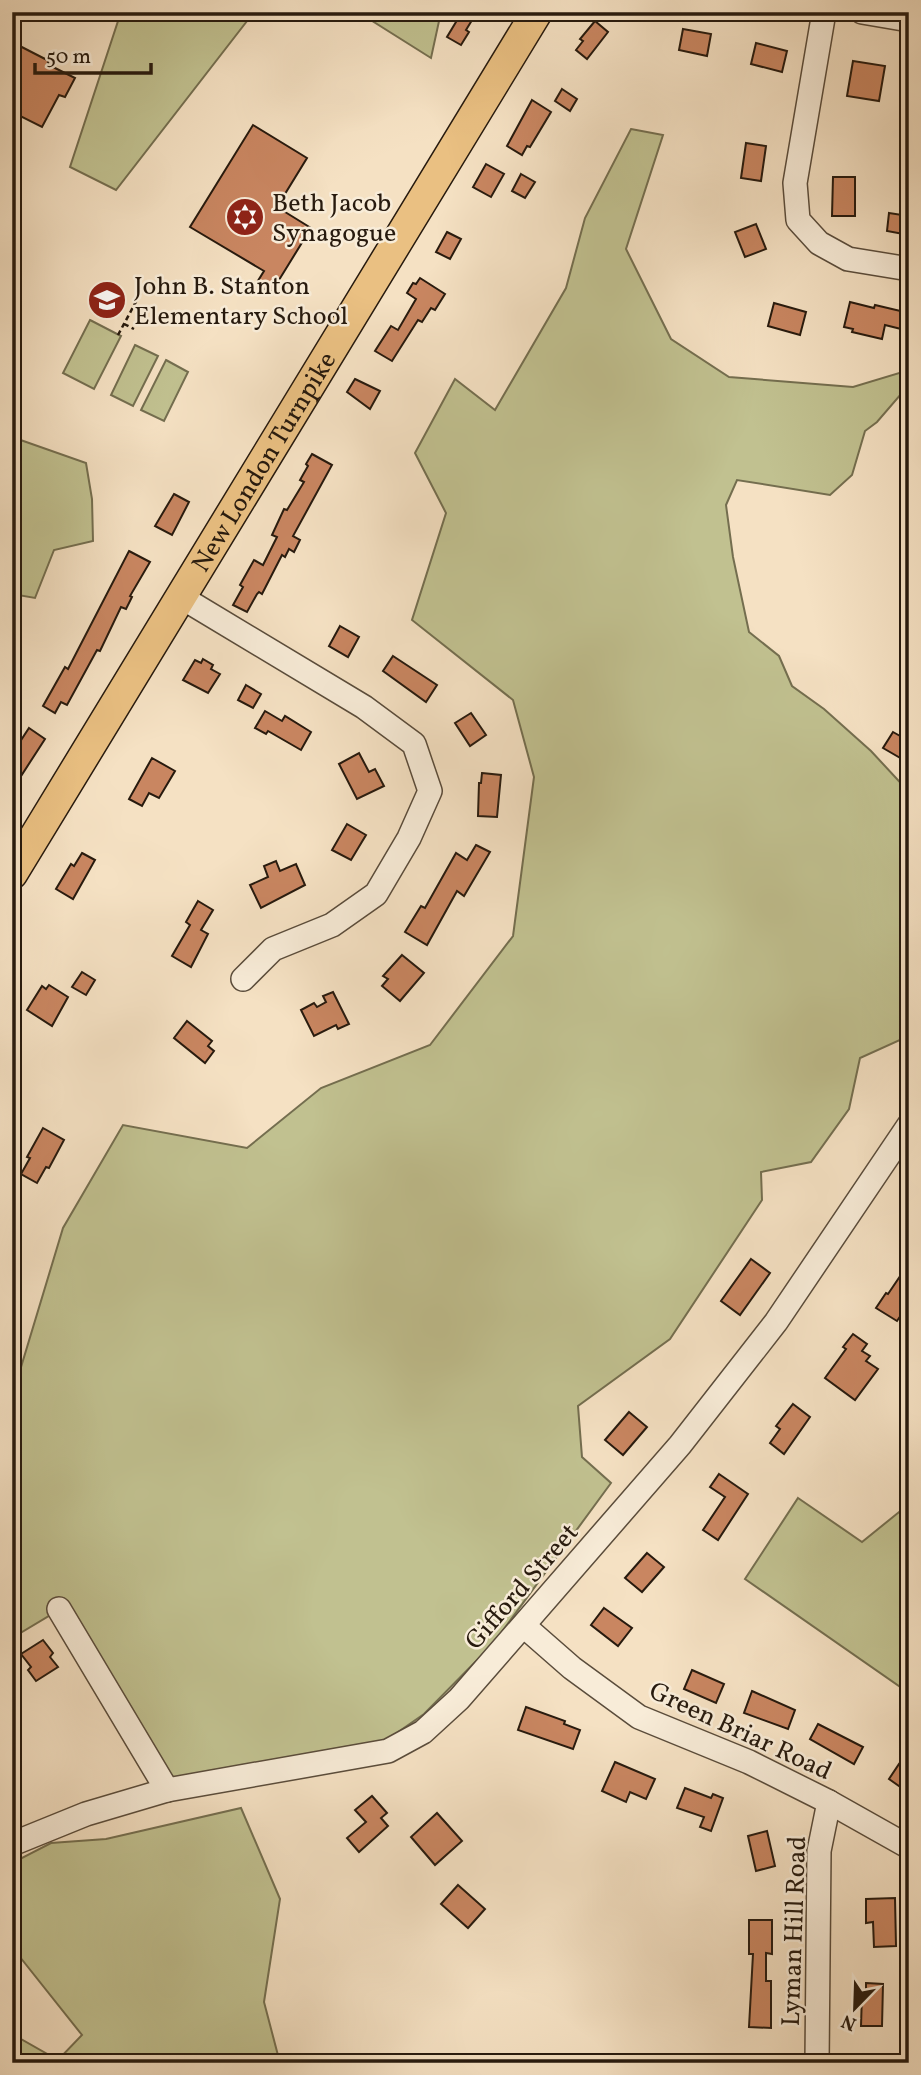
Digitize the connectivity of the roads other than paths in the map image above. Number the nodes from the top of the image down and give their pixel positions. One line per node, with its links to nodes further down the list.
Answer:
1 (537, 12): 6 (main road, New London Turnpike)
2 (824, 12): 5 (street)
3 (862, 12): 4 (street)
4 (909, 20)
5 (909, 269)
6 (181, 597): 7 (main road, New London Turnpike); 8 (street)
7 (12, 874)
8 (243, 979)
9 (909, 1125): 11 (street, Gifford Street)
10 (59, 1609): 12 (street)
11 (524, 1626): 12 (street, Gifford Street); 13 (street, Green Briar Road)
12 (167, 1790): 14 (street, Gifford Street)
13 (829, 1802): 15 (street, Green Briar Road); 16 (street, Lyman Hill Road)
14 (12, 1844)
15 (909, 1847)
16 (817, 2063)

